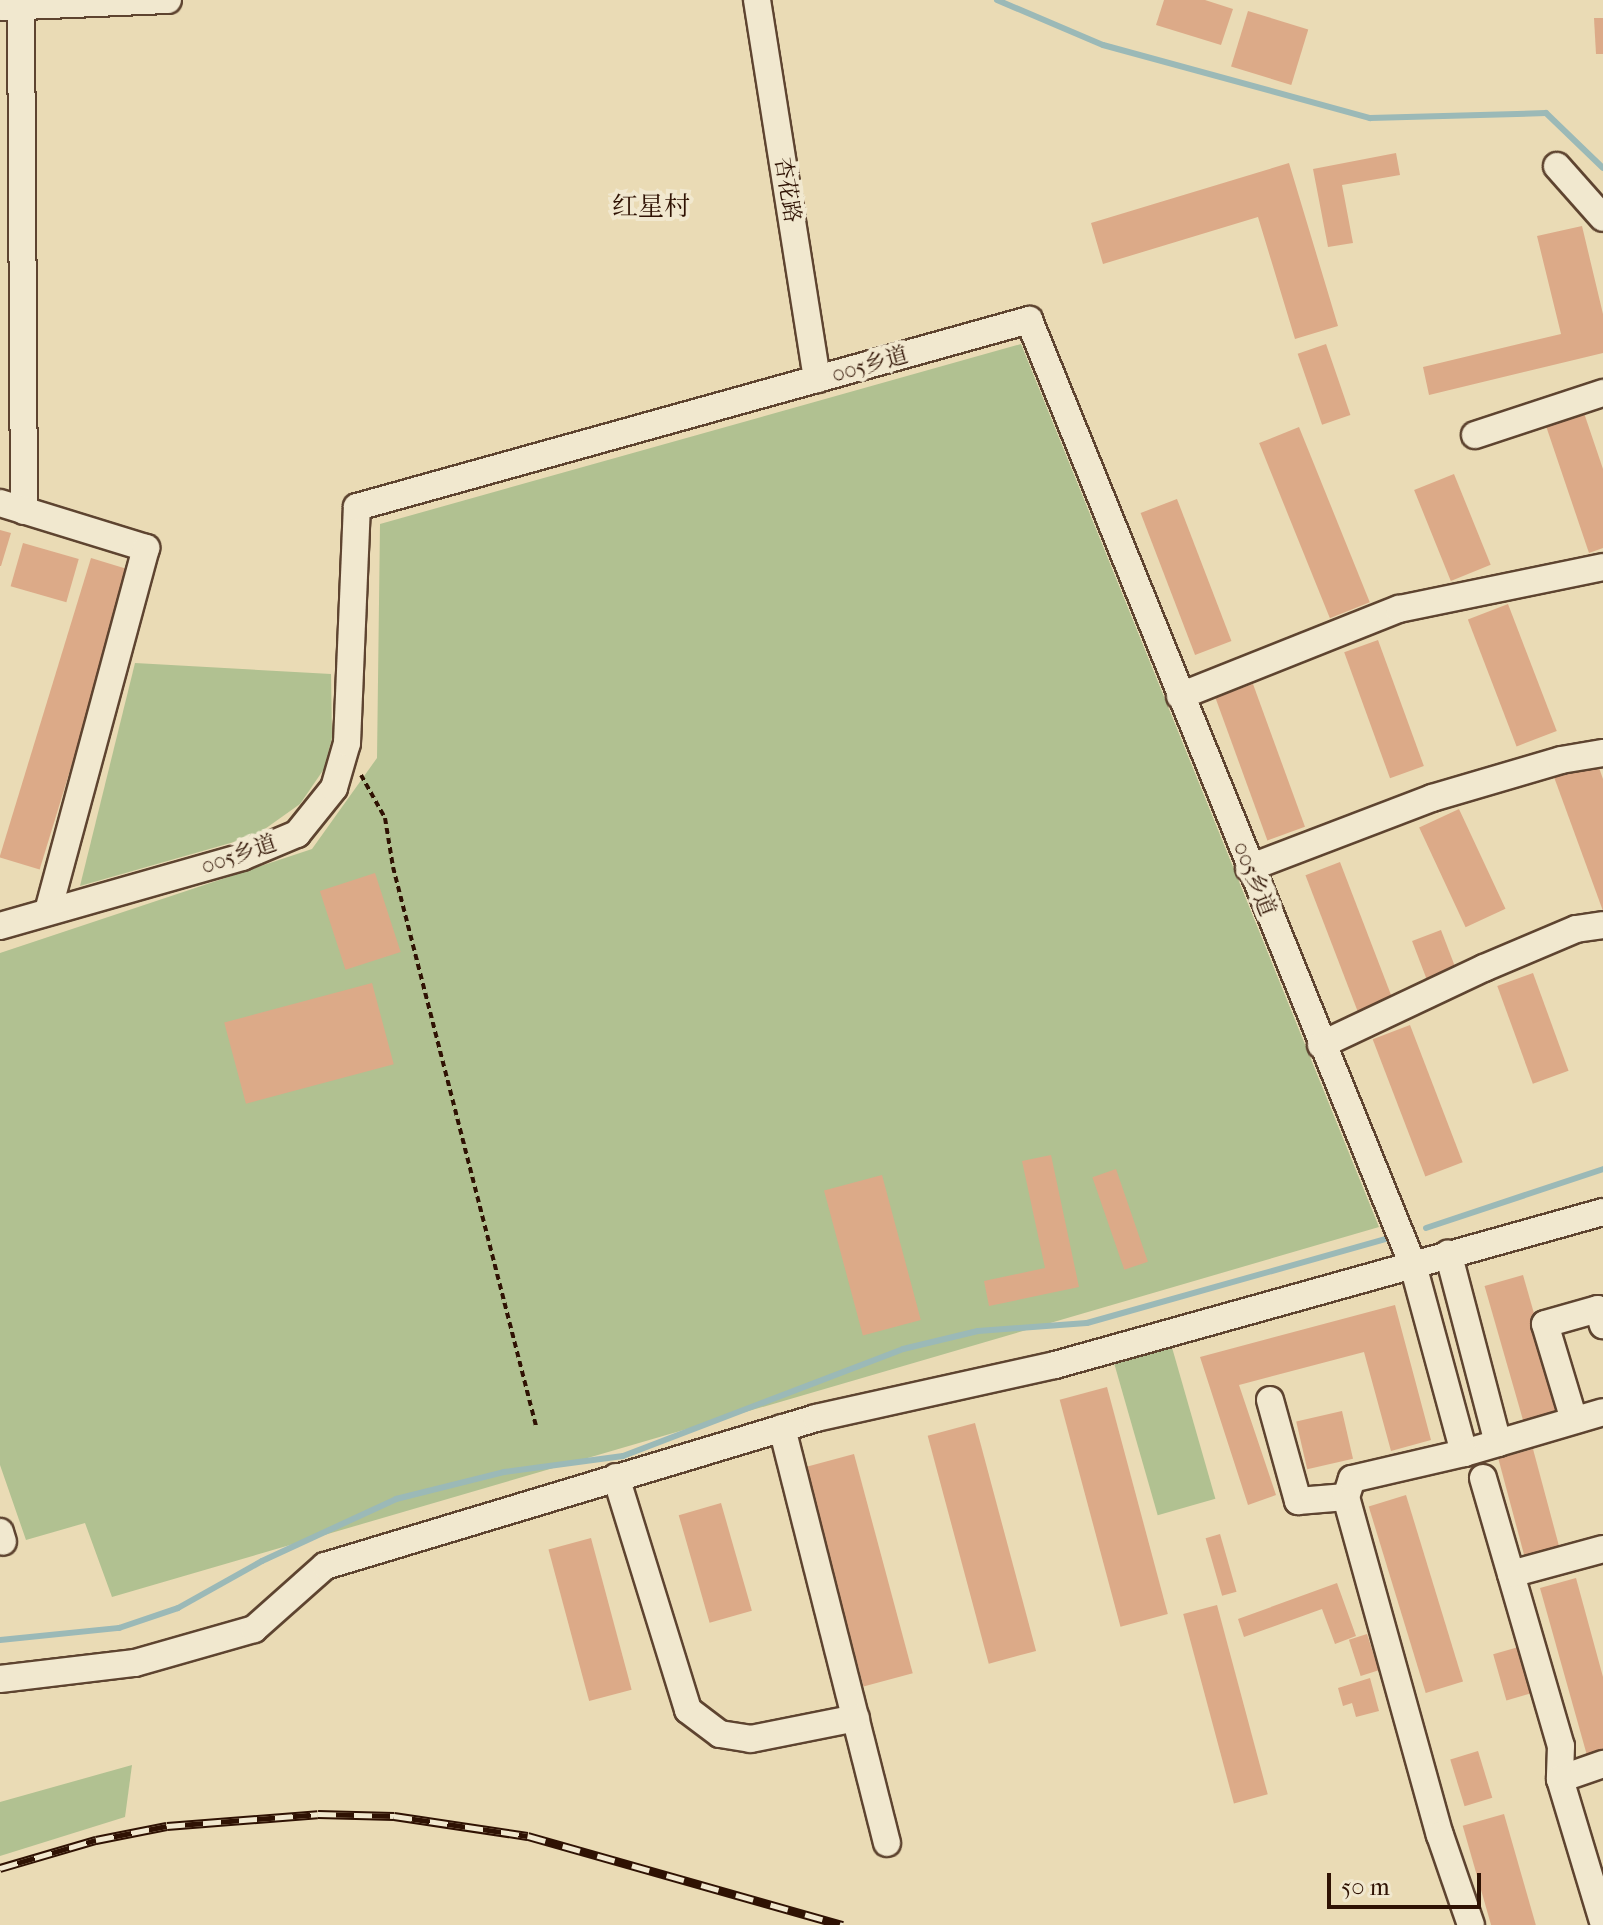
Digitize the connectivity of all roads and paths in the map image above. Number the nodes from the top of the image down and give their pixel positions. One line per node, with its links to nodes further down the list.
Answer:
1 (168, 0): 3 (street)
2 (757, 0): 6 (street, 杏花路)
3 (11, 6): 9 (street)
4 (1557, 166): 5 (street)
5 (1603, 218)
6 (817, 379): 11 (street, 005乡道); 13 (street, 005乡道)
7 (1603, 393): 8 (street)
8 (1475, 435)
9 (12, 507): 15 (street)
10 (1603, 567): 11 (street)
11 (1180, 696): 14 (street, 005乡道)
12 (1603, 753): 14 (street)
13 (341, 764): 15 (street, 005乡道); 25 (path)
14 (1249, 868): 18 (street, 005乡道)
15 (48, 911): 17 (street, 005乡道)
16 (1603, 925): 18 (street)
17 (0, 926)
18 (1321, 1045): 21 (street, 005乡道)
19 (1603, 1212): 20 (street)
20 (1448, 1253): 21 (street); 27 (street)
21 (1413, 1265): 26 (street); 28 (street, 005乡道)
22 (1603, 1325): 24 (street)
23 (1270, 1400): 31 (street)
24 (1594, 1419): 27 (street)
25 (536, 1426)
26 (782, 1428): 29 (street); 35 (street)
27 (1498, 1443): 28 (street)
28 (1464, 1453): 31 (street)
29 (616, 1477): 34 (street); 35 (street)
30 (1483, 1478): 33 (street)
31 (1346, 1497): 40 (street)
32 (1603, 1549): 33 (street)
33 (1511, 1574): 37 (street)
34 (0, 1679)
35 (856, 1718): 38 (street)
36 (1603, 1764): 37 (street)
37 (1560, 1779): 39 (street)
38 (887, 1843)
39 (1603, 1921)
40 (1471, 1925)

